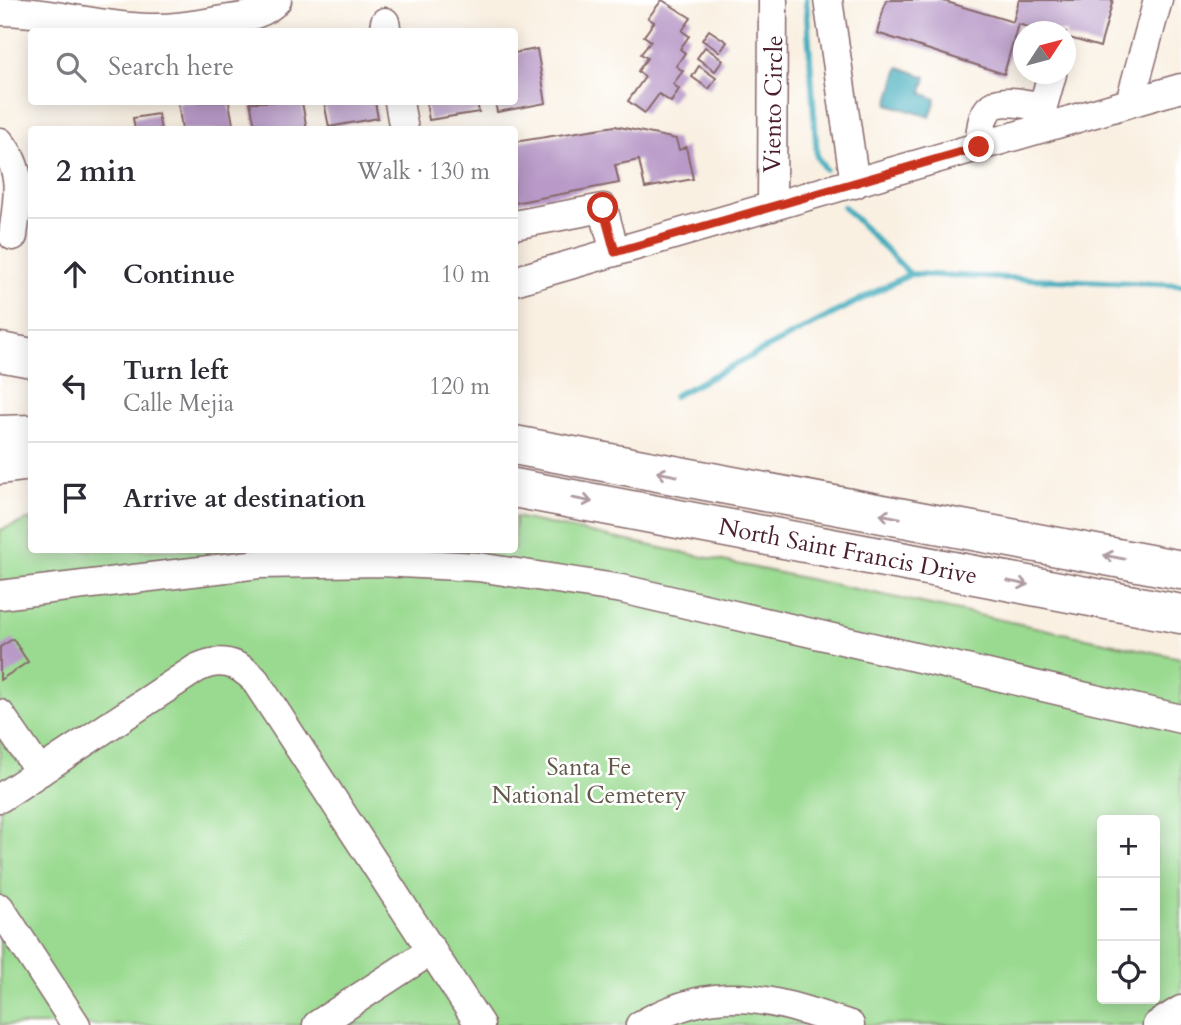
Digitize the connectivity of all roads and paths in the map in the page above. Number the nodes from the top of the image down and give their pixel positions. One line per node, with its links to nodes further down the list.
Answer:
1 (277, 0): 5 (street)
2 (773, 0): 15 (street, Viento Circle)
3 (828, 0): 14 (street)
4 (1158, 0): 8 (street)
5 (0, 11)
6 (1049, 84): 10 (street)
7 (1181, 88): 8 (street)
8 (1130, 102): 10 (street)
9 (400, 105): 11 (street)
10 (1040, 119): 13 (street); 13 (street)
11 (403, 126)
12 (0, 142): 17 (street)
13 (979, 147): 14 (street)
14 (855, 184): 15 (street)
15 (772, 208): 18 (street)
16 (518, 224): 18 (street)
17 (15, 237)
18 (615, 252): 19 (street)
19 (518, 280)
20 (0, 352): 21 (highway)
21 (28, 357)
22 (0, 380): 23 (highway)
23 (28, 383)
24 (28, 434): 25 (highway)
25 (0, 435)
26 (518, 446): 30 (highway, North Saint Francis Drive, one-way to 26)
27 (28, 462): 28 (highway)
28 (0, 465)
29 (518, 489): 32 (highway, North Saint Francis Drive, one-way to 32)
30 (1181, 570)
31 (0, 595): 34 (street)
32 (1181, 614)
33 (0, 714): 35 (street)
34 (1181, 719)
35 (40, 772): 36 (street); 38 (street)
36 (0, 798)
37 (0, 908): 40 (street)
38 (432, 950): 41 (street); 42 (street)
39 (1181, 1010): 45 (street)
40 (76, 1025)
41 (317, 1025)
42 (481, 1025)
43 (640, 1025): 44 (street)
44 (850, 1025)
45 (1157, 1025)

